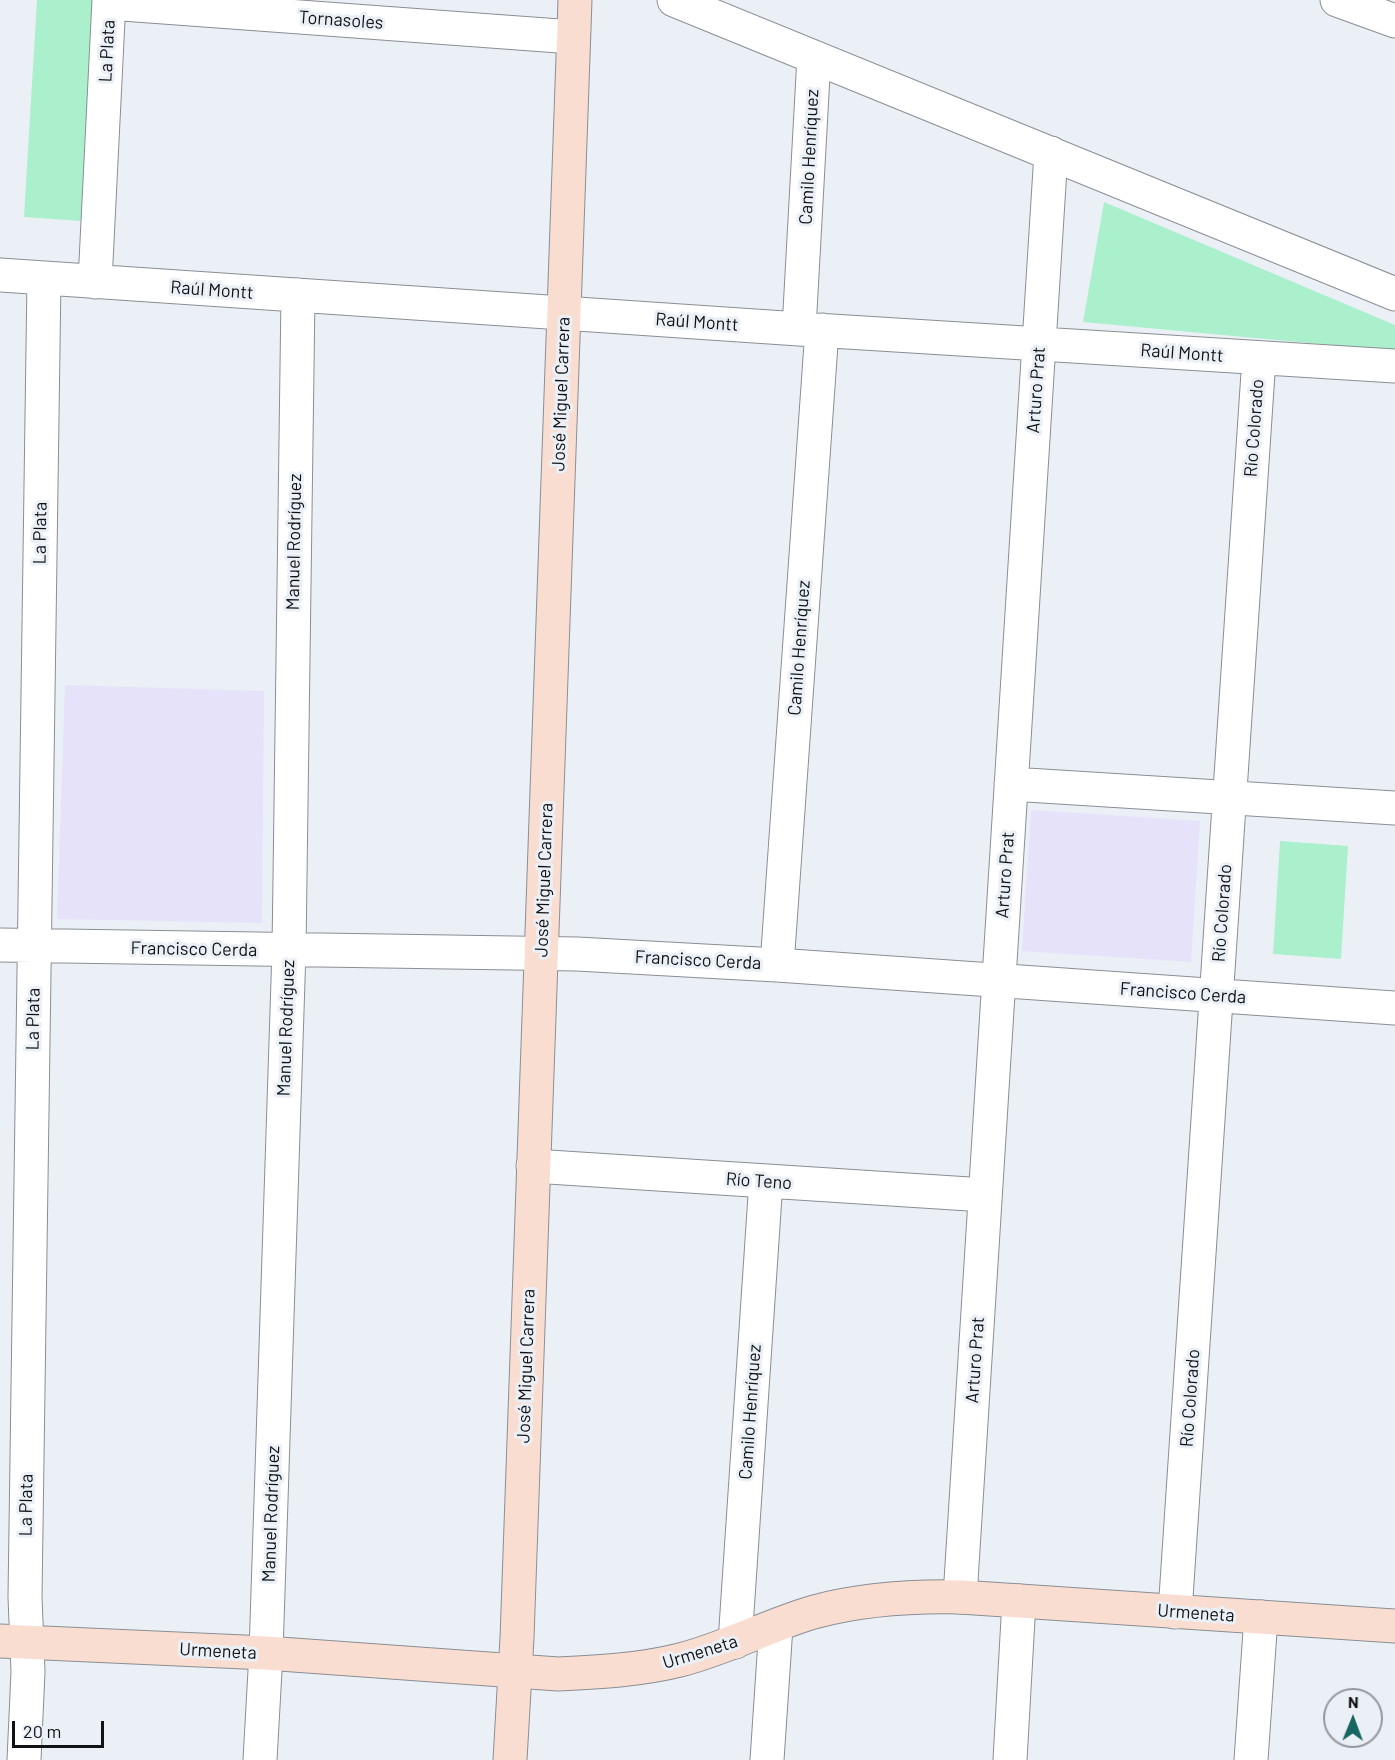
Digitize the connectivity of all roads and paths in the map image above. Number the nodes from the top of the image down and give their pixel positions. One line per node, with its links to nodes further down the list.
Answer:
1 (575, 0): 6 (street, José Miguel Carrera)
2 (674, 0): 7 (street)
3 (1336, 0): 5 (street)
4 (109, 2): 6 (street, Tornasoles); 11 (street, La Plata)
5 (1395, 21)
6 (573, 37): 14 (street, José Miguel Carrera)
7 (814, 57): 8 (street); 15 (street, Camilo Henríquez)
8 (1051, 153): 12 (street); 16 (street, Arturo Prat)
9 (0, 275): 10 (street, Raúl Montt)
10 (44, 278): 11 (street, Raúl Montt); 23 (street, La Plata)
11 (95, 282): 13 (street, Raúl Montt)
12 (1395, 294)
13 (298, 295): 14 (street, Raúl Montt); 24 (street, Manuel Rodríguez)
14 (564, 313): 15 (street, Raúl Montt); 25 (street, José Miguel Carrera)
15 (811, 330): 16 (street, Raúl Montt); 26 (street, Camilo Henríquez)
16 (1039, 344): 17 (street, Raúl Montt); 19 (street, Arturo Prat)
17 (1259, 358): 18 (street, Raúl Montt); 20 (street, Río Colorado)
18 (1395, 366)
19 (1011, 784): 20 (street); 27 (street, Arturo Prat)
20 (1229, 798): 21 (street); 28 (street, Río Colorado)
21 (1395, 808)
22 (0, 945): 23 (street, Francisco Cerda)
23 (34, 947): 24 (street, Francisco Cerda); 39 (street, La Plata)
24 (289, 950): 25 (street, Francisco Cerda); 41 (street, Manuel Rodríguez)
25 (541, 953): 26 (street, Francisco Cerda); 30 (street, José Miguel Carrera)
26 (777, 965): 27 (street, Francisco Cerda)
27 (999, 980): 28 (street, Francisco Cerda); 32 (street, Arturo Prat)
28 (1216, 996): 29 (street, Francisco Cerda); 35 (street, Río Colorado)
29 (1395, 1008)
30 (533, 1166): 31 (street, Río Teno); 42 (street, José Miguel Carrera)
31 (766, 1181): 32 (street, Río Teno); 40 (street, Camilo Henríquez)
32 (985, 1195): 33 (street, Arturo Prat)
33 (960, 1597): 34 (street, Urmeneta); 37 (street, Urmeneta)
34 (1020, 1601): 35 (street, Urmeneta); 47 (street)
35 (1175, 1612): 36 (street, Urmeneta)
36 (1261, 1617): 38 (street, Urmeneta); 48 (street)
37 (776, 1626): 40 (street, Urmeneta); 46 (street)
38 (1395, 1626)
39 (14, 1641): 41 (street, Urmeneta); 43 (street, La Plata)
40 (735, 1642): 42 (street, Urmeneta)
41 (266, 1653): 42 (street, Urmeneta); 44 (street, Manuel Rodríguez)
42 (515, 1670): 45 (street, José Miguel Carrera)
43 (24, 1760)
44 (260, 1760)
45 (510, 1760)
46 (767, 1760)
47 (1010, 1760)
48 (1251, 1760)

